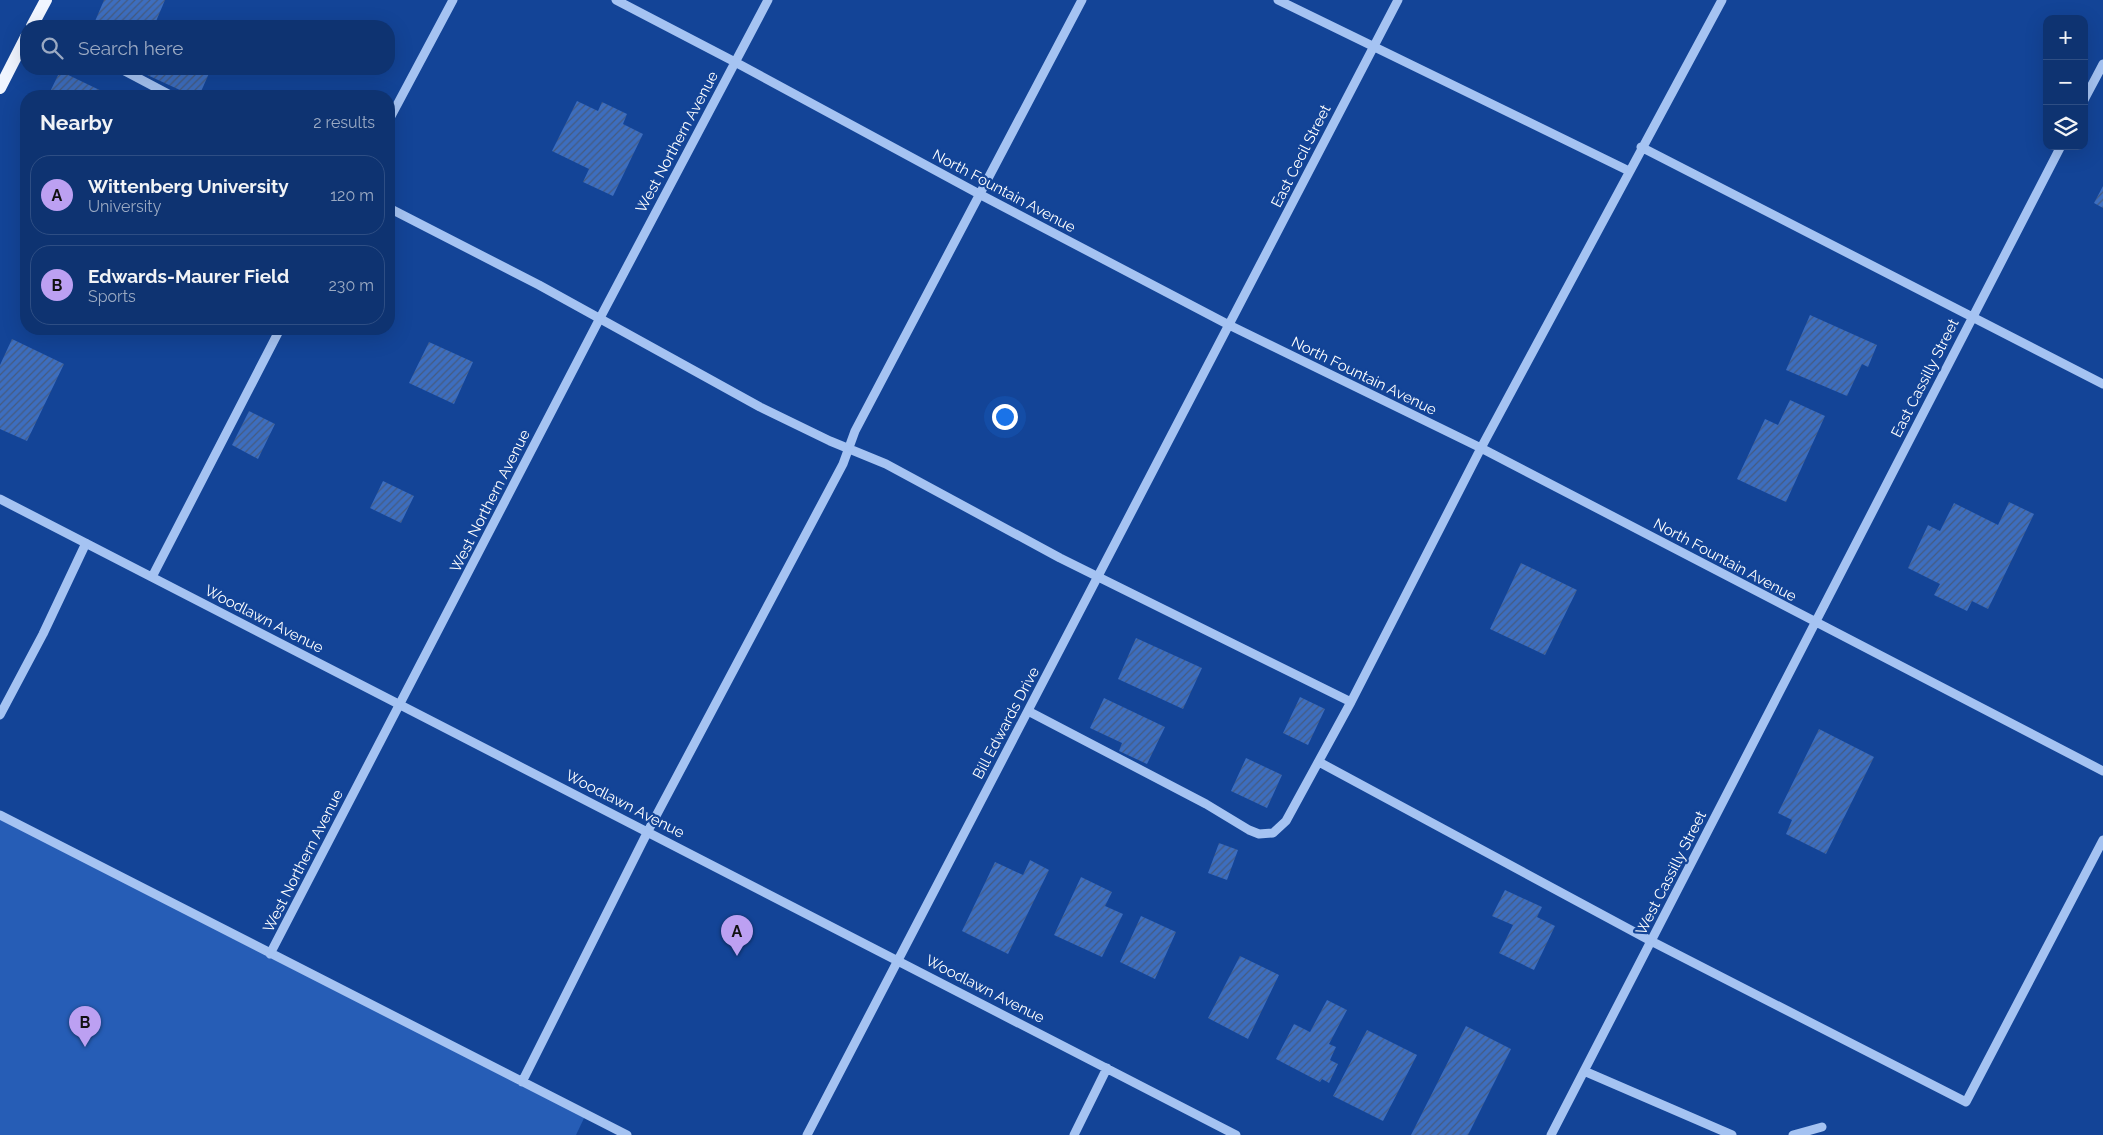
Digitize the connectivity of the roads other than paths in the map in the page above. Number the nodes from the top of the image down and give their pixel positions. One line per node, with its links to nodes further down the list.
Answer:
1 (46, 0): 9 (main road)
2 (453, 0): 18 (street)
3 (616, 0): 12 (street, North Fountain Avenue)
4 (768, 0): 12 (street, West Northern Avenue)
5 (1082, 0): 22 (street)
6 (1278, 0): 10 (street)
7 (1398, 0): 10 (street, East Cecil Street)
8 (1722, 0): 19 (street)
9 (38, 20)
10 (1374, 46): 21 (street); 26 (street, East Cecil Street)
11 (20, 49): 15 (main road)
12 (735, 62): 22 (street, North Fountain Avenue); 25 (street, West Northern Avenue)
13 (2103, 64): 17 (street)
14 (132, 75): 16 (street)
15 (0, 88)
16 (161, 90)
17 (2088, 92)
18 (395, 109)
19 (1641, 147): 21 (street); 24 (street)
20 (2058, 150): 24 (street, East Cassilly Street)
21 (1629, 171): 30 (street)
22 (981, 195): 26 (street, North Fountain Avenue); 29 (street)
23 (395, 211): 25 (street)
24 (1972, 317): 28 (street); 35 (street, East Cassilly Street)
25 (600, 318): 29 (street); 37 (street, West Northern Avenue)
26 (1229, 325): 30 (street, North Fountain Avenue); 34 (street, Bill Edwards Drive)
27 (277, 335): 33 (street)
28 (2103, 384)
29 (848, 448): 34 (street); 43 (street)
30 (1481, 448): 35 (street, North Fountain Avenue); 36 (street)
31 (0, 499): 32 (street, Woodlawn Avenue)
32 (86, 543): 33 (street, Woodlawn Avenue); 39 (street)
33 (152, 576): 37 (street, Woodlawn Avenue)
34 (1098, 577): 36 (street); 38 (street, Bill Edwards Drive)
35 (1815, 622): 41 (street, North Fountain Avenue); 45 (street, West Cassilly Street)
36 (1351, 702): 40 (street)
37 (400, 704): 43 (street, Woodlawn Avenue); 46 (street, West Northern Avenue)
38 (1028, 711): 40 (street); 47 (street, Bill Edwards Drive)
39 (0, 715)
40 (1319, 762): 45 (street)
41 (2103, 772)
42 (0, 815): 46 (street)
43 (648, 831): 47 (street, Woodlawn Avenue); 50 (street)
44 (2103, 840): 45 (street)
45 (1651, 941): 49 (street, West Cassilly Street)
46 (270, 954): 50 (street)
47 (898, 960): 48 (street, Woodlawn Avenue); 53 (street, Bill Edwards Drive)
48 (1107, 1068): 54 (street); 55 (street, Woodlawn Avenue)
49 (1584, 1071): 56 (street, West Cassilly Street); 57 (street)
50 (522, 1082): 52 (street)
51 (1822, 1127): 58 (street)
52 (627, 1135)
53 (807, 1135)
54 (1074, 1135)
55 (1236, 1135)
56 (1550, 1135)
57 (1732, 1135)
58 (1793, 1135)

